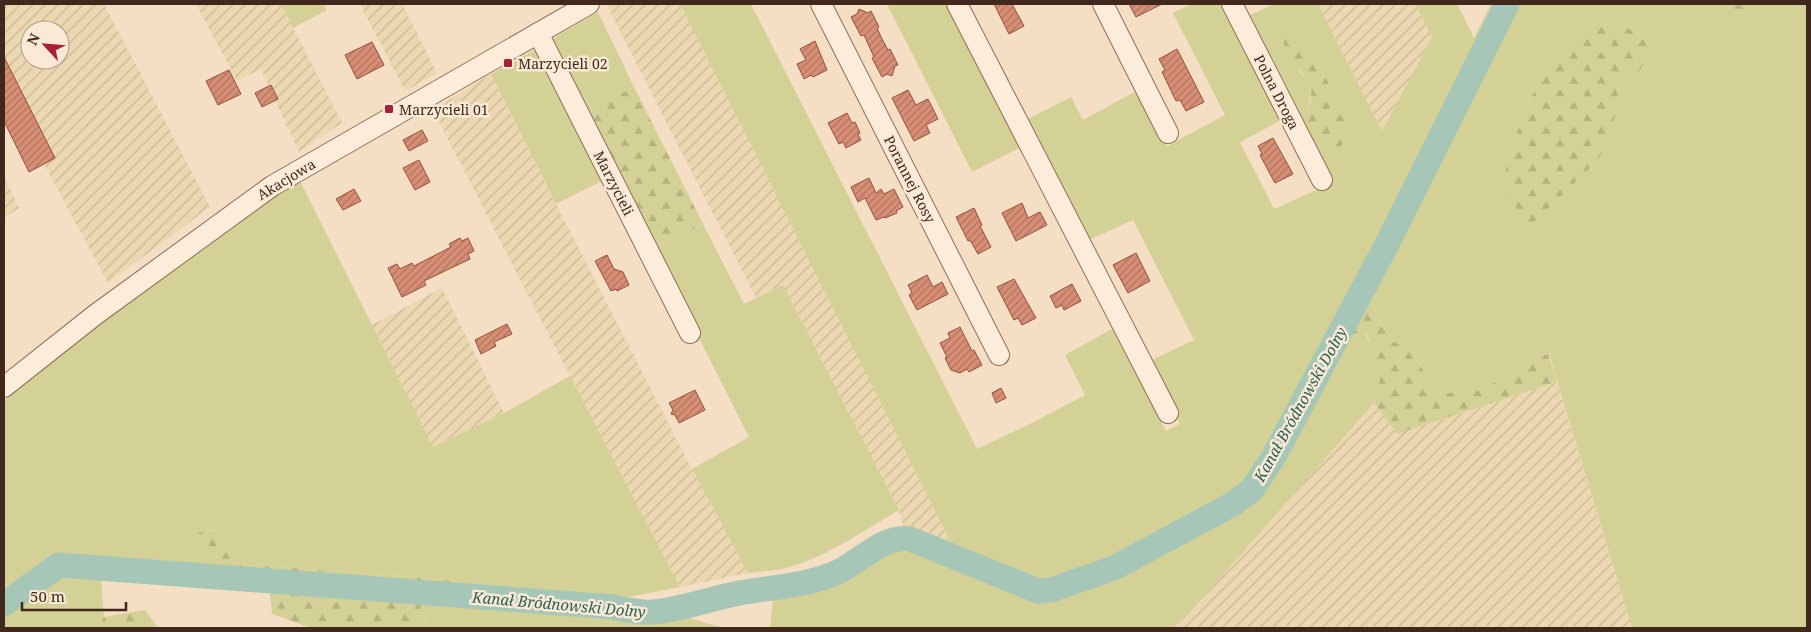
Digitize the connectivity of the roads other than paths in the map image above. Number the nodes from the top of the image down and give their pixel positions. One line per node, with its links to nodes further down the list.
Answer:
1 (589, 4): 6 (street, Akacjowa)
2 (821, 4): 10 (street, Porannej Rosy)
3 (957, 4): 12 (street)
4 (1103, 4): 7 (street)
5 (1232, 4): 8 (street, Polna Droga)
6 (538, 33): 9 (street, Marzycieli); 11 (street, Akacjowa)
7 (1168, 133)
8 (1322, 180)
9 (690, 333)
10 (999, 354)
11 (4, 387)
12 (1168, 413)

